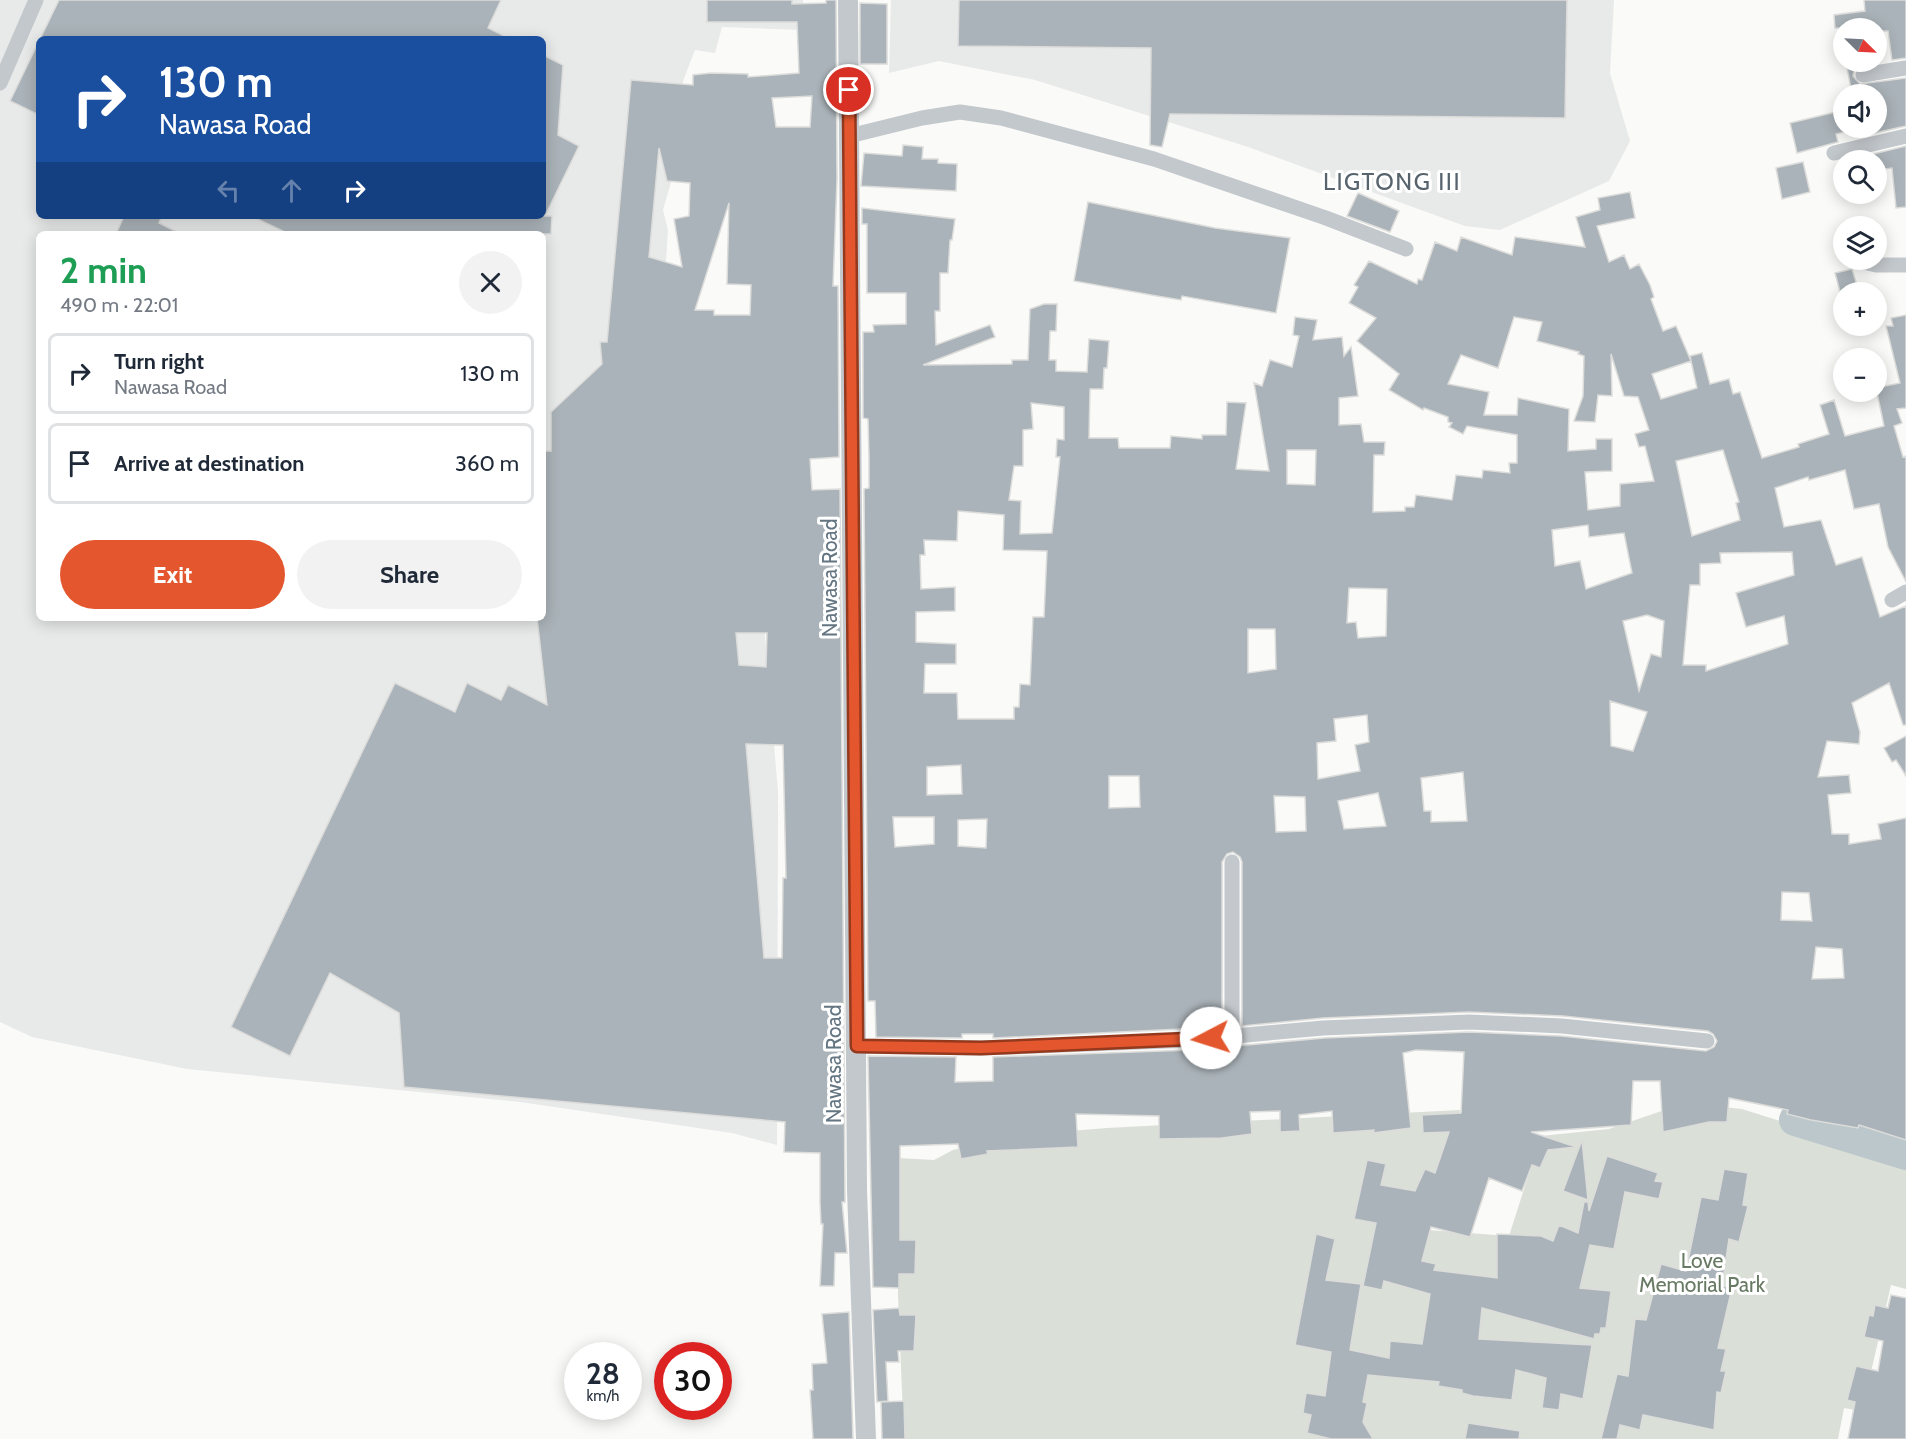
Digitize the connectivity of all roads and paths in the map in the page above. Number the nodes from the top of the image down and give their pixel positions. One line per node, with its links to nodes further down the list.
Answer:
1 (36, 0): 5 (street)
2 (848, 0): 6 (street, Nawasa Road)
3 (1906, 68): 4 (street)
4 (1863, 75)
5 (0, 83)
6 (849, 136): 9 (street); 17 (street, Nawasa Road)
7 (1906, 136): 8 (street)
8 (1847, 150)
9 (1406, 249)
10 (1887, 265): 11 (street)
11 (1906, 265)
12 (1906, 592): 13 (street)
13 (1892, 600)
14 (1232, 862): 15 (street)
15 (1232, 1036): 16 (street); 17 (street)
16 (1707, 1041)
17 (857, 1046): 18 (street, Nawasa Road)
18 (866, 1439)

